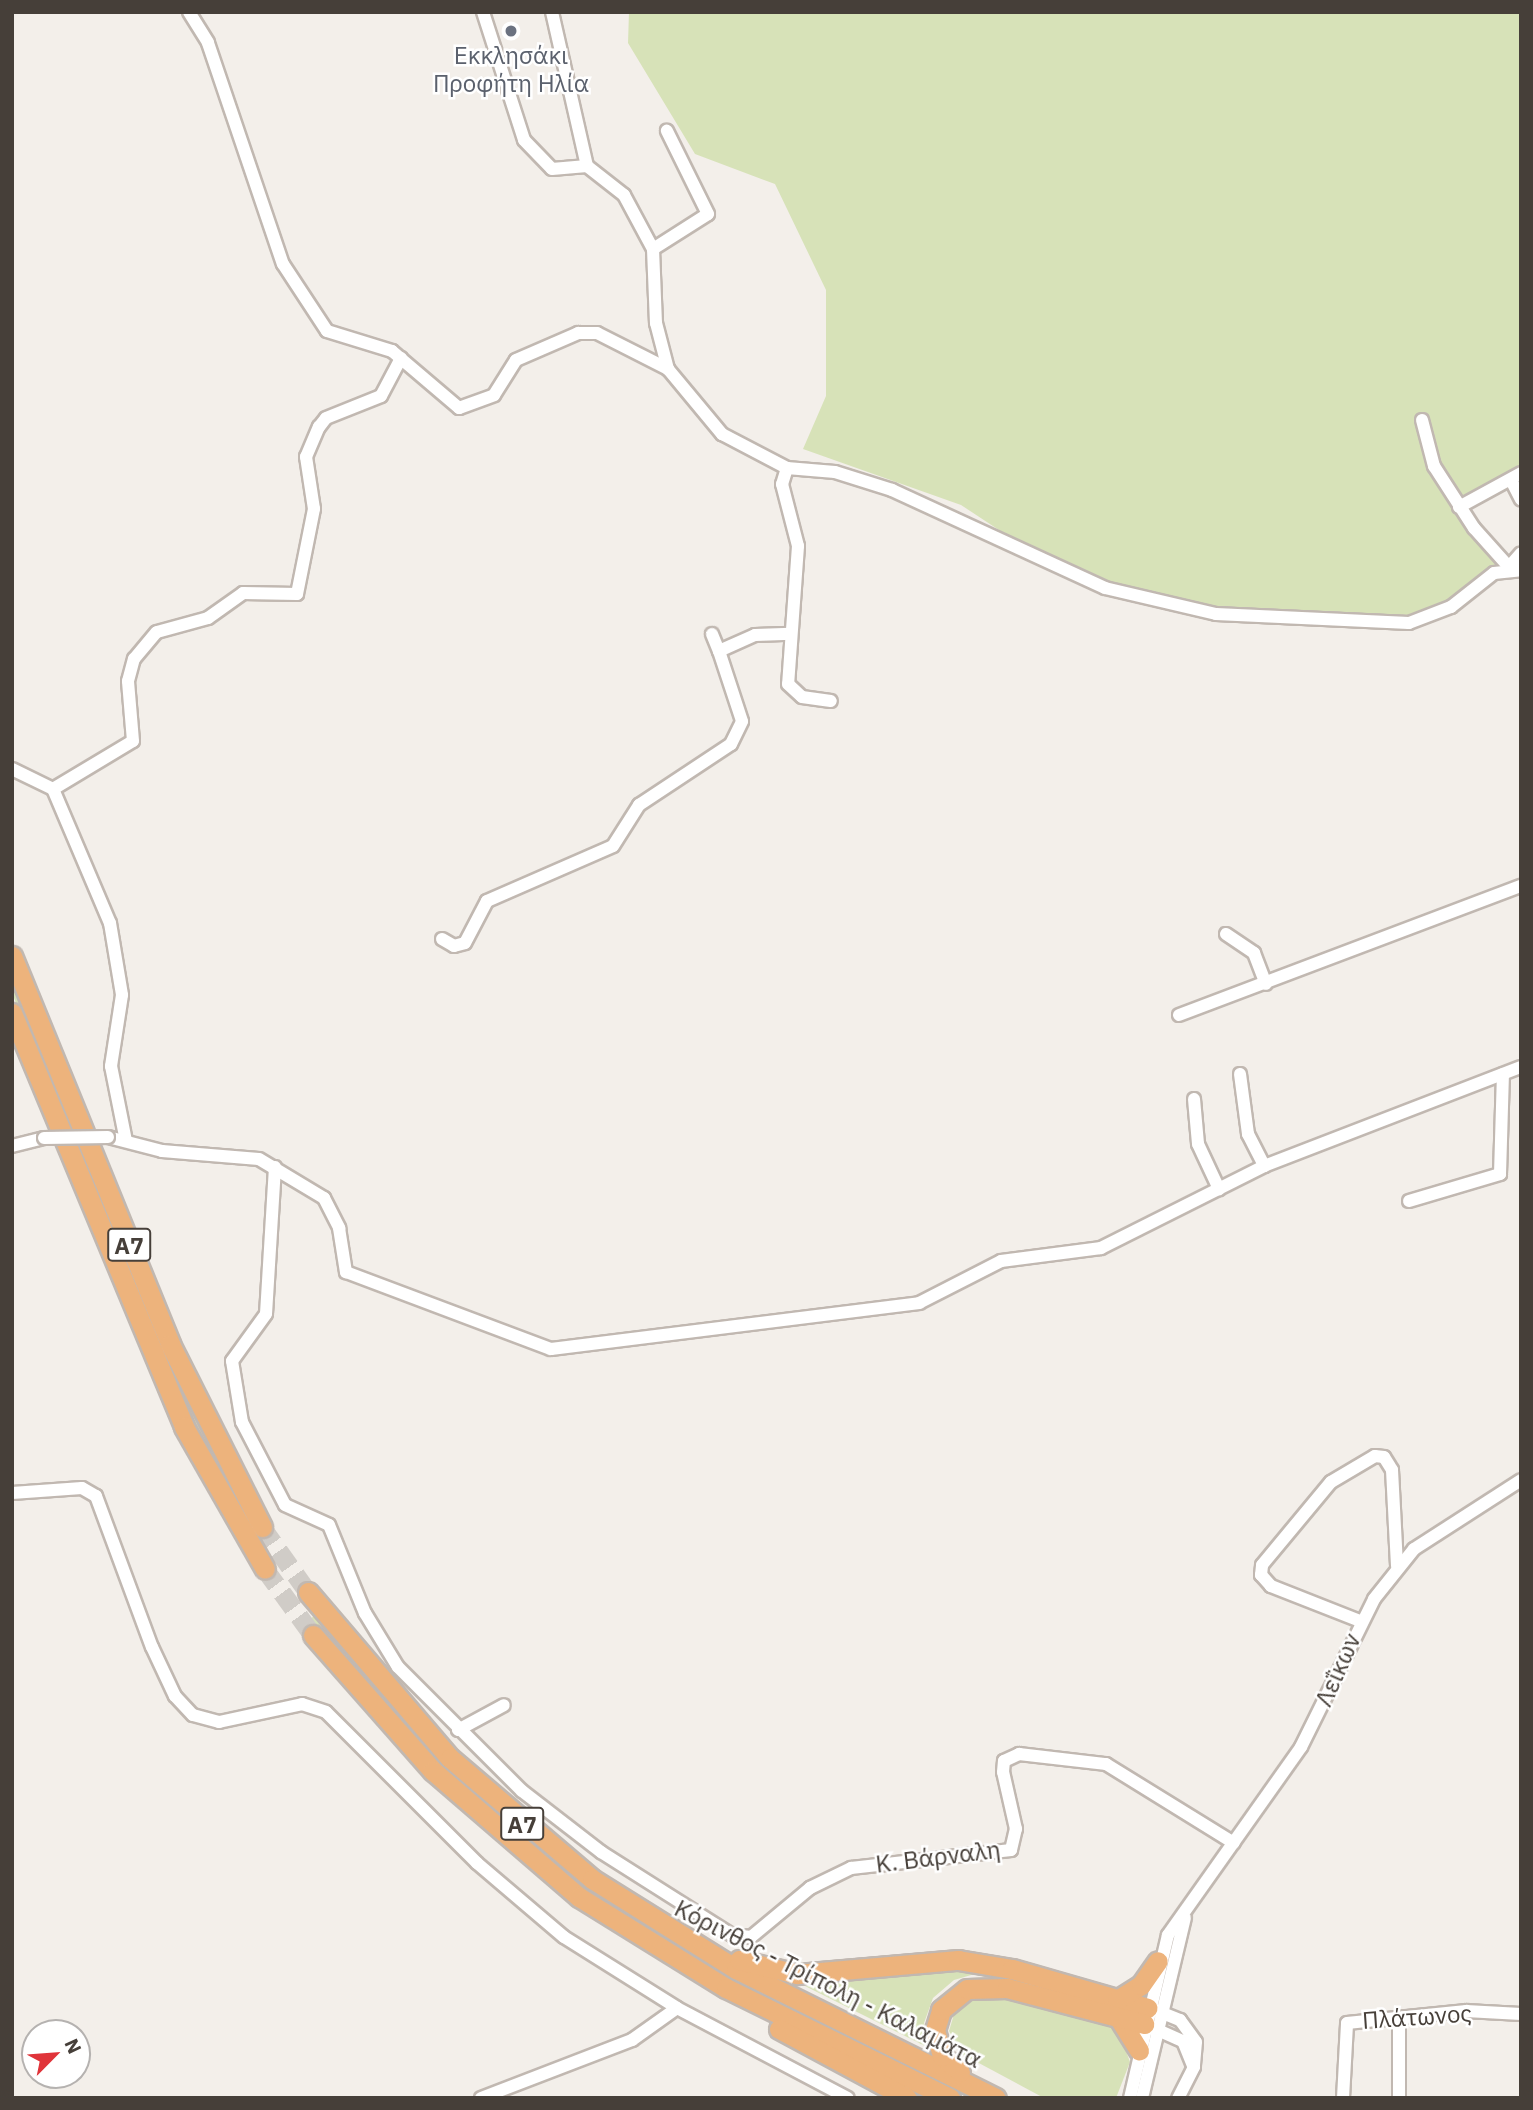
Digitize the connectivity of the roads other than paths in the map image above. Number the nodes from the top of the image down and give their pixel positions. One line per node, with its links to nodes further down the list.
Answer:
1 (189, 12): 7 (street)
2 (483, 12): 5 (street)
3 (552, 12): 5 (street)
4 (667, 131): 6 (street)
5 (587, 166): 6 (street)
6 (653, 249): 8 (street)
7 (401, 358): 8 (street); 21 (street)
8 (668, 369): 10 (street)
9 (1422, 420): 13 (street)
10 (787, 468): 15 (street); 17 (street)
11 (1516, 477): 12 (street); 13 (street)
12 (1521, 500)
13 (1459, 507): 15 (street)
14 (1521, 553): 15 (street)
15 (1515, 569)
16 (712, 634): 18 (street)
17 (791, 634): 18 (street); 19 (street)
18 (719, 651): 24 (street)
19 (831, 701)
20 (12, 769): 21 (street)
21 (53, 789): 33 (street)
22 (1521, 886): 26 (street)
23 (1226, 934): 26 (street)
24 (442, 939)
25 (12, 956): 41 (highway, Α7)
26 (1266, 984): 28 (street)
27 (12, 1013): 43 (highway, Α7)
28 (1179, 1016)
29 (1521, 1067): 31 (street)
30 (1240, 1074): 35 (street)
31 (1503, 1074): 35 (street); 38 (street)
32 (1194, 1099): 37 (street)
33 (126, 1140): 34 (street, bridge); 36 (street)
34 (12, 1146)
35 (1264, 1166): 37 (street)
36 (275, 1167): 37 (street); 48 (street)
37 (1219, 1189)
38 (1409, 1200)
39 (1521, 1480): 42 (street, Λεΐκων)
40 (12, 1493): 55 (street)
41 (262, 1527)
42 (1397, 1566): 45 (street, Λεΐκων); 45 (street)
43 (265, 1569)
44 (308, 1592): 51 (highway, Κόρινθος - Τρίπολη - Καλαμάτα / Α7)
45 (1360, 1621): 49 (street, Λεΐκων)
46 (313, 1635): 52 (highway, Κόρινθος - Τρίπολη - Καλαμάτα / Α7)
47 (504, 1705): 48 (street)
48 (458, 1730): 49 (street, Κ. Βάρναλη)
49 (1234, 1843): 50 (street, Λεΐκων)
50 (1194, 1898): 53 (street, Λεΐκων); 57 (street, Λεΐκων)
51 (625, 1903): 54 (highway); 65 (highway, Κόρινθος - Τρίπολη - Καλαμάτα / Α7)
52 (615, 1922): 63 (highway); 64 (highway, Κόρινθος - Τρίπολη - Καλαμάτα / Α7)
53 (1158, 1961): 54 (highway); 57 (street, Λεΐκων)
54 (1117, 2000): 57 (highway)
55 (677, 2008): 61 (street); 62 (street)
56 (1521, 2014): 58 (street, Πλάτωνος)
57 (1152, 2018): 59 (highway); 60 (street, Λεΐκων); 68 (street, Λεΐκων); 69 (street)
58 (1399, 2018): 70 (street, Πλάτωνος); 71 (street)
59 (1120, 2020): 60 (highway); 66 (highway)
60 (1139, 2051): 67 (street, Λεΐκων)
61 (481, 2098)
62 (848, 2098)
63 (907, 2098)
64 (950, 2098)
65 (996, 2098)
66 (1002, 2098)
67 (1130, 2098)
68 (1142, 2098)
69 (1178, 2098)
70 (1343, 2098)
71 (1399, 2098)

